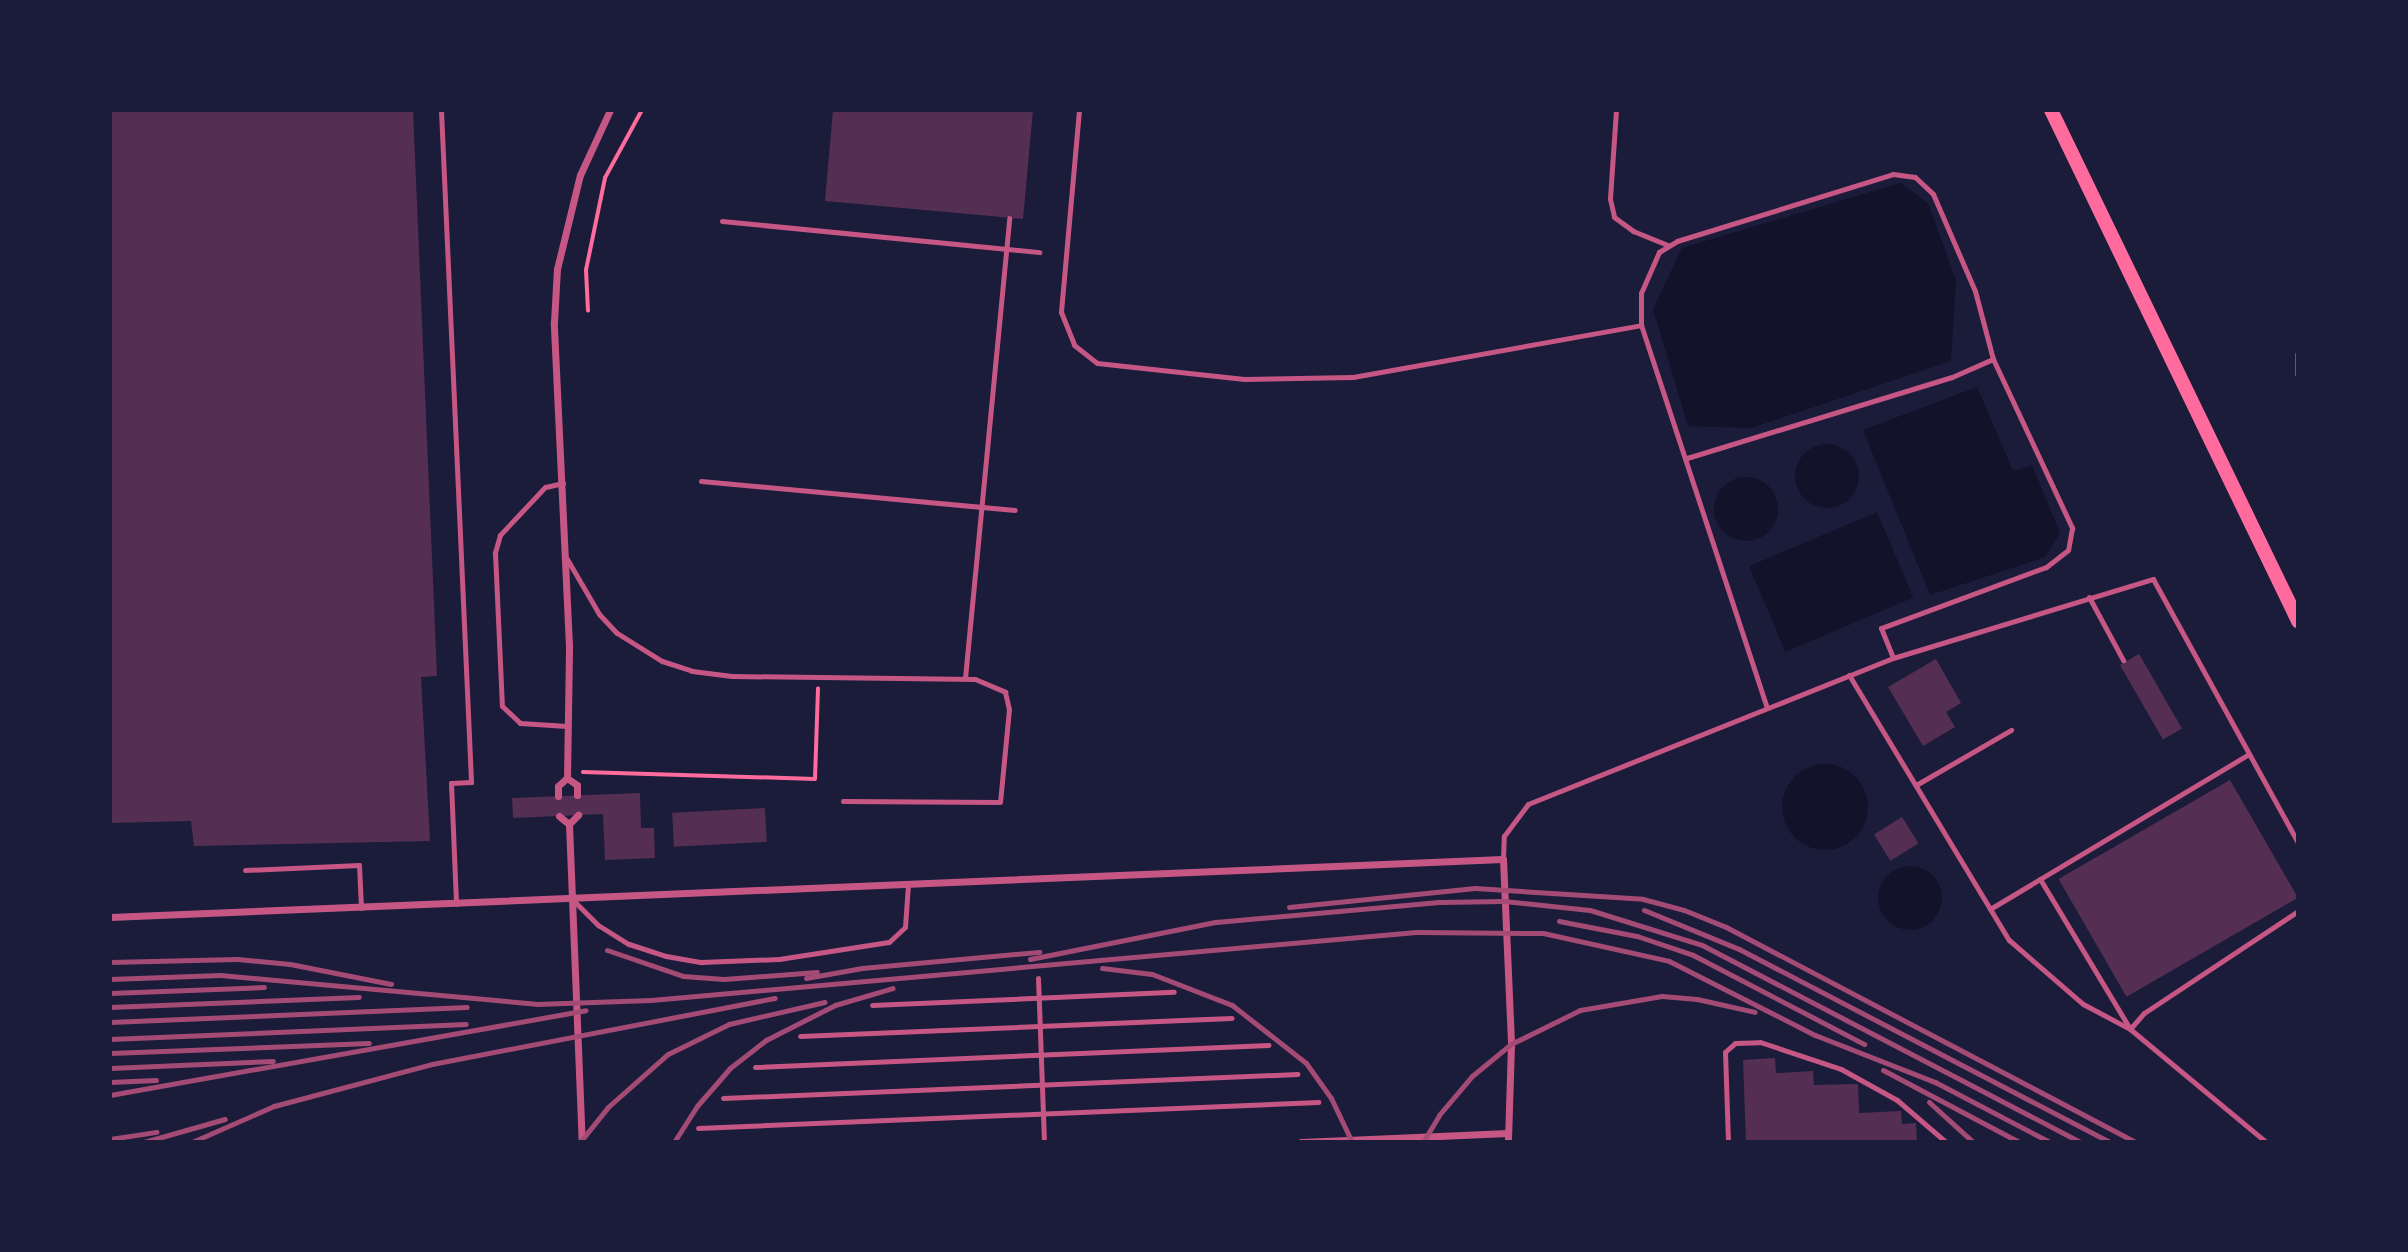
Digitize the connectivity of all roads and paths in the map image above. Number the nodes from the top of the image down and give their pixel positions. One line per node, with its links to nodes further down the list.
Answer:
1 (441, 110): 48 (lane)
2 (610, 110): 19 (street)
3 (642, 110): 12 (path)
4 (1079, 110): 13 (lane)
5 (1616, 110): 9 (lane)
6 (2050, 110): 24 (main road)
7 (1009, 218): 10 (lane)
8 (722, 221): 10 (lane)
9 (1668, 245): 13 (lane); 15 (lane)
10 (1006, 248): 11 (lane); 20 (lane)
11 (1039, 252)
12 (588, 311)
13 (1641, 325): 17 (lane)
14 (2298, 354): 16 (path)
15 (1993, 359): 17 (lane); 25 (lane)
16 (2298, 375)
17 (1686, 458): 30 (lane)
18 (701, 481): 20 (lane)
19 (563, 483): 22 (street); 31 (lane)
20 (981, 508): 21 (lane); 29 (lane)
21 (1015, 510)
22 (565, 556): 28 (lane); 31 (street)
23 (2089, 597): 25 (lane); 26 (lane); 33 (lane)
24 (2298, 621)
25 (1892, 658): 27 (lane)
26 (2123, 660)
27 (1849, 675): 30 (lane); 35 (lane)
28 (819, 677): 29 (lane); 34 (path)
29 (965, 678): 38 (lane)
30 (1767, 708): 43 (lane)
31 (567, 726): 34 (street)
32 (2011, 730): 35 (lane)
33 (2247, 755): 42 (lane); 45 (lane)
34 (567, 775): 36 (street); 37 (street)
35 (1916, 785): 50 (lane)
36 (558, 796)
37 (577, 796)
38 (843, 801)
39 (578, 815): 41 (street)
40 (559, 816): 41 (street)
41 (569, 824): 47 (street)
42 (2298, 843)
43 (1503, 859): 46 (street); 70 (street)
44 (245, 870): 49 (lane)
45 (2040, 879): 50 (lane); 59 (lane)
46 (908, 884): 47 (street); 47 (lane)
47 (572, 899): 48 (street); 71 (street)
48 (457, 904): 49 (street)
49 (361, 908): 52 (street)
50 (1990, 909): 59 (lane)
51 (2298, 911): 59 (lane)
52 (110, 918)
53 (1038, 978): 55 (lane)
54 (1174, 992): 55 (lane)
55 (1038, 998): 56 (lane); 58 (lane)
56 (872, 1005)
57 (1232, 1018): 58 (lane)
58 (1040, 1026): 60 (lane); 62 (lane)
59 (2130, 1029): 76 (lane)
60 (800, 1036)
61 (1269, 1045): 62 (lane)
62 (1041, 1055): 63 (lane); 65 (lane)
63 (755, 1067)
64 (1297, 1074): 65 (lane)
65 (1042, 1084): 66 (lane); 68 (lane)
66 (723, 1098)
67 (1318, 1102): 68 (lane)
68 (1043, 1113): 69 (lane); 72 (lane)
69 (698, 1128)
70 (1508, 1137): 73 (street)
71 (582, 1142)
72 (1044, 1142)
73 (1301, 1142)
74 (1728, 1142): 75 (lane)
75 (1946, 1142)
76 (2266, 1142)

